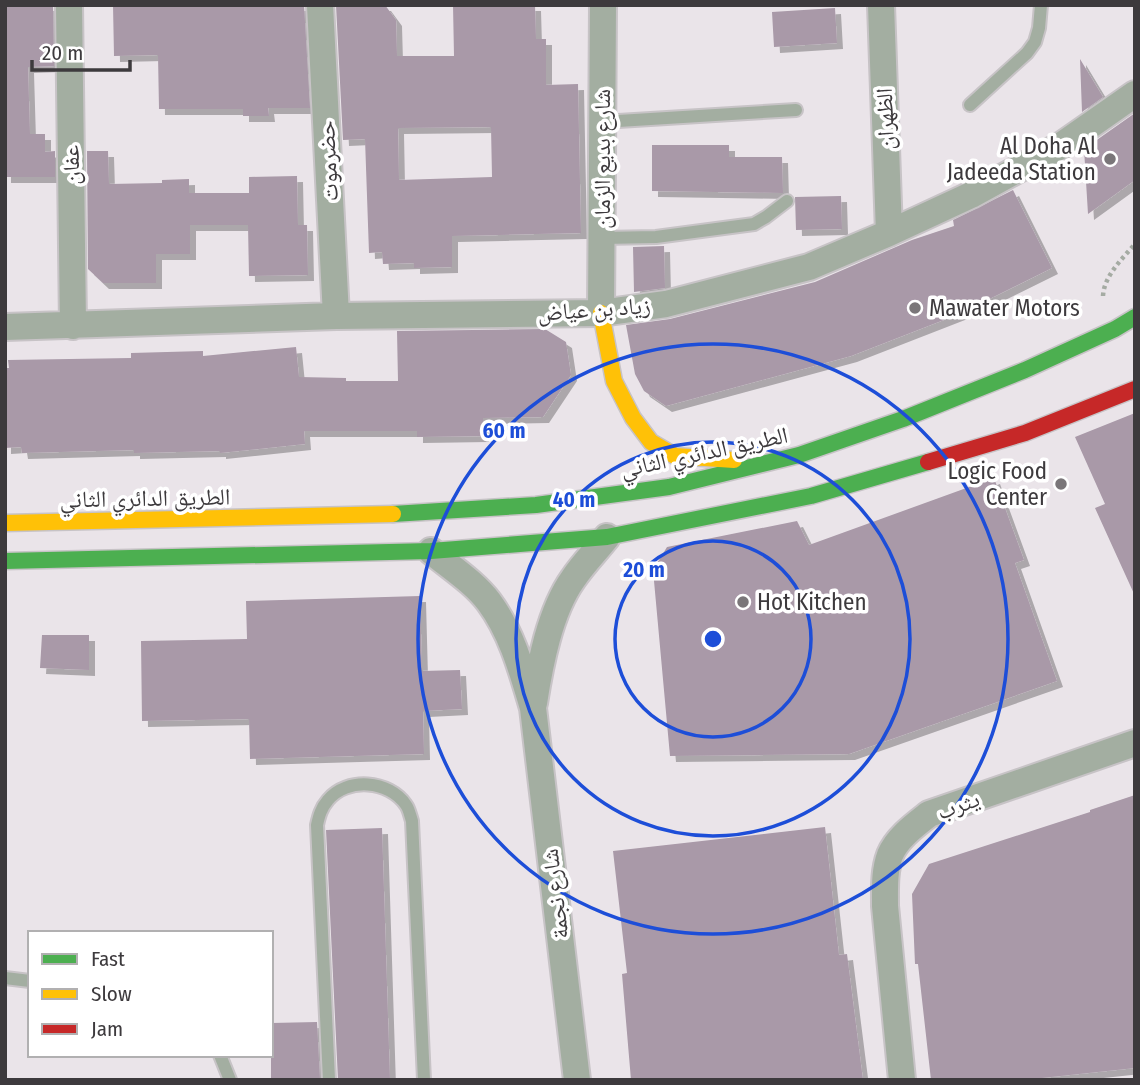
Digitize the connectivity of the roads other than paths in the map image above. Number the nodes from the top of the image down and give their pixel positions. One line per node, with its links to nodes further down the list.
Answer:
1 (69, 5): 16 (street, عفان)
2 (320, 5): 14 (street, حضرموت)
3 (603, 5): 9 (street, شارع بديع الزمان)
4 (881, 5): 11 (street, الظهران)
5 (1041, 5): 7 (lane)
6 (1135, 94): 11 (street, زياد بن عياض)
7 (970, 105)
8 (796, 110): 9 (lane)
9 (602, 122): 12 (street, شارع بديع الزمان)
10 (787, 201): 12 (lane)
11 (889, 233): 13 (street, زياد بن عياض)
12 (601, 238): 13 (street, شارع بديع الزمان)
13 (601, 313): 14 (street, زياد بن عياض); 19 (main road)
14 (336, 316): 16 (street, زياد بن عياض)
15 (1135, 317): 19 (main road, الطريق الدائري الثاني)
16 (73, 326): 17 (street, زياد بن عياض)
17 (5, 327)
18 (1135, 389): 21 (main road)
19 (799, 455): 20 (main road, الطريق الدائري الثاني)
20 (5, 523)
21 (607, 537): 22 (main road); 24 (street, شارع نجمة)
22 (431, 551): 23 (main road); 24 (street, شارع نجمة)
23 (5, 561)
24 (533, 708): 32 (street, شارع نجمة)
25 (1135, 743): 33 (street, يثرب)
26 (5, 978): 27 (lane)
27 (28, 981)
28 (221, 1057): 29 (lane)
29 (230, 1080)
30 (329, 1080): 31 (lane)
31 (424, 1080)
32 (577, 1080)
33 (902, 1080)

